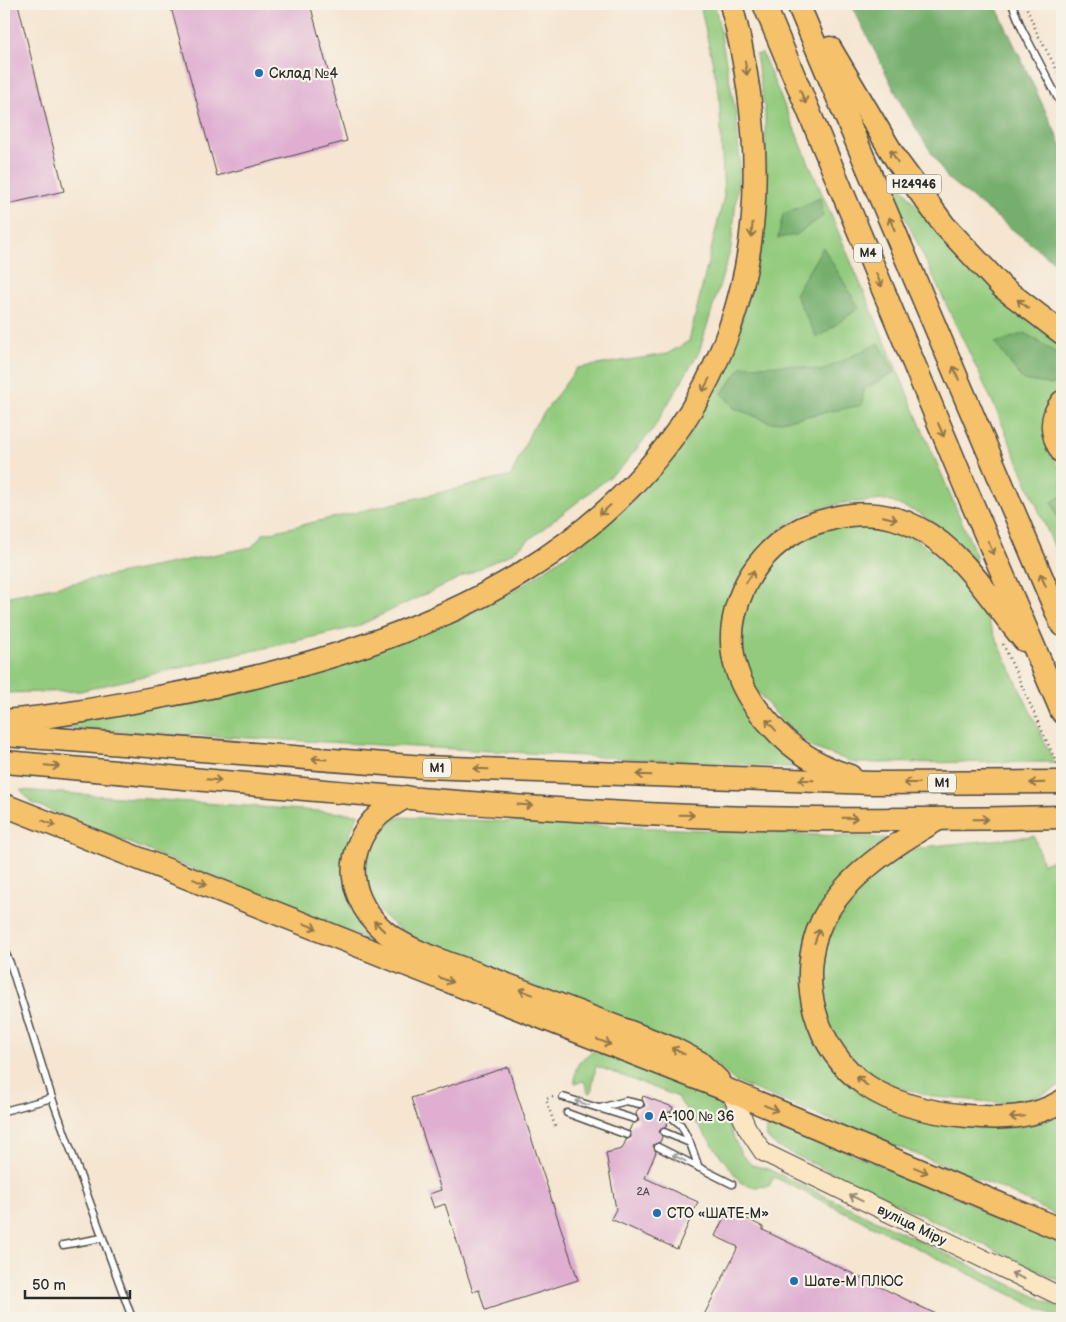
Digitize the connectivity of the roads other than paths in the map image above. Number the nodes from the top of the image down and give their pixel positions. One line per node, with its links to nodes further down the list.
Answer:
1 (732, 4): 13 (highway, one-way to 13)
2 (764, 4): 11 (highway, М4, one-way to 11)
3 (798, 4): 10 (highway, М4, one-way to 3)
4 (804, 4): 7 (highway, Н24946, one-way to 4)
5 (1012, 4): 6 (lane)
6 (1062, 106)
7 (1062, 333)
8 (1062, 402): 9 (highway)
9 (1062, 452)
10 (1062, 625)
11 (1039, 657): 12 (highway, М4); 16 (highway, one-way to 11)
12 (1062, 712)
13 (4, 721)
14 (4, 735): 16 (highway, М1, one-way to 14)
15 (4, 762): 18 (highway, one-way to 18)
16 (872, 782): 17 (highway, М1, one-way to 16)
17 (1062, 782)
18 (406, 797): 21 (highway, one-way to 21); 23 (highway, one-way to 18)
19 (4, 805): 23 (highway, one-way to 23)
20 (1062, 817): 21 (highway, one-way to 20)
21 (937, 820): 26 (highway, one-way to 21)
22 (4, 950): 25 (lane)
23 (730, 1091): 39 (highway, one-way to 39); 42 (street, вуліца Міру, one-way to 23)
24 (563, 1097): 28 (lane, one-way to 24)
25 (52, 1098): 29 (lane); 40 (lane)
26 (1062, 1101)
27 (640, 1104): 28 (lane)
28 (599, 1108): 32 (lane)
29 (4, 1111)
30 (567, 1113): 34 (lane)
31 (670, 1116): 35 (lane)
32 (634, 1119)
33 (664, 1132): 35 (lane)
34 (628, 1135)
35 (690, 1143): 37 (lane)
36 (658, 1148): 37 (lane, one-way to 36)
37 (699, 1168): 38 (lane)
38 (732, 1184)
39 (1062, 1230)
40 (102, 1238): 41 (lane); 43 (lane)
41 (63, 1245)
42 (1062, 1298)
43 (132, 1318)

